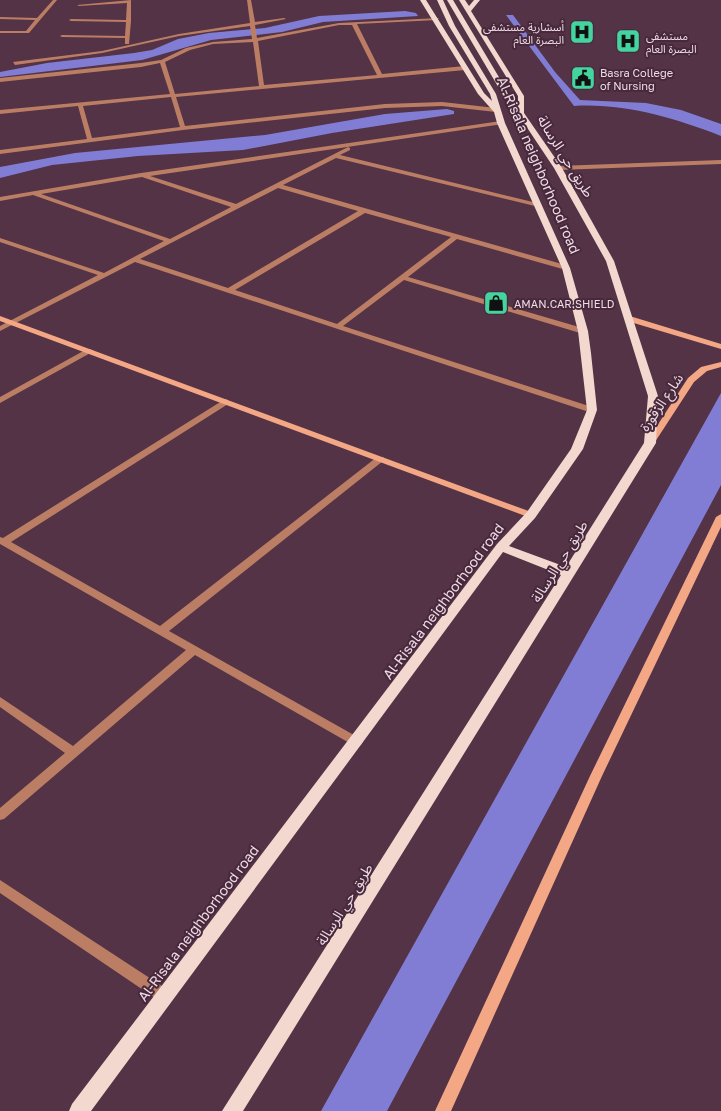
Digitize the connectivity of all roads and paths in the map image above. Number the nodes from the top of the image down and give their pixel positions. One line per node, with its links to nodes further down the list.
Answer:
1 (55, 0): 11 (street)
2 (249, 0): 17 (street)
3 (440, 0): 33 (main road, Al-Risala neighborhood road)
4 (450, 0): 32 (main road, Al-Risala neighborhood road)
5 (477, 0): 9 (main road)
6 (129, 1): 8 (street); 15 (street)
7 (425, 1): 13 (main road)
8 (78, 5)
9 (465, 6): 32 (main road, طريق حي الرسالة)
10 (0, 18): 11 (street)
11 (38, 19): 18 (street)
12 (284, 19): 17 (street)
13 (437, 19): 16 (street); 25 (main road)
14 (71, 20): 15 (street)
15 (129, 21): 20 (street)
16 (354, 23): 21 (street); 26 (street)
17 (253, 26): 21 (street); 22 (street)
18 (0, 32)
19 (62, 36): 20 (street)
20 (128, 37): 22 (street)
21 (255, 38): 23 (street); 28 (street)
22 (127, 47): 24 (street)
23 (162, 61): 27 (street); 29 (street)
24 (15, 63)
25 (465, 68): 26 (street); 33 (main road)
26 (380, 76): 28 (street)
27 (0, 80)
28 (262, 87): 29 (street)
29 (173, 96): 30 (street); 34 (street)
30 (80, 104): 31 (street); 35 (street)
31 (0, 112)
32 (521, 113): 40 (main road, طريق حي الرسالة)
33 (498, 117): 34 (street); 36 (street); 45 (main road, Al-Risala neighborhood road)
34 (183, 128): 35 (street)
35 (90, 140): 37 (street)
36 (355, 146): 38 (street); 41 (street)
37 (0, 152)
38 (336, 156): 42 (street); 45 (street)
39 (721, 162): 40 (street)
40 (558, 168): 57 (main road, طريق حي الرسالة)
41 (141, 175): 43 (street); 46 (street)
42 (278, 186): 46 (street); 47 (street)
43 (30, 193): 44 (street); 50 (street)
44 (0, 199)
45 (539, 205): 52 (main road, Al-Risala neighborhood road)
46 (237, 207): 50 (street)
47 (364, 211): 48 (street); 55 (street)
48 (456, 237): 52 (street); 54 (street)
49 (0, 240): 53 (street)
50 (170, 241): 51 (street)
51 (134, 260): 53 (street); 55 (street)
52 (566, 268): 61 (main road, Al-Risala neighborhood road)
53 (104, 275): 58 (street)
54 (402, 278): 59 (street); 61 (street)
55 (229, 291): 59 (street)
56 (0, 318): 58 (street)
57 (630, 320): 62 (street); 68 (main road, طريق حي الرسالة)
58 (12, 323): 60 (street); 63 (street)
59 (337, 327): 67 (street)
60 (0, 329)
61 (583, 331): 67 (main road, Al-Risala neighborhood road)
62 (721, 347)
63 (90, 351): 65 (street); 66 (street)
64 (721, 364): 68 (street, شارع الزقورة)
65 (0, 400)
66 (225, 402): 69 (street); 72 (street)
67 (592, 410): 70 (main road, Al-Risala neighborhood road)
68 (650, 443): 74 (main road, طريق حي الرسالة)
69 (380, 459): 70 (street); 75 (street)
70 (531, 515): 73 (main road, Al-Risala neighborhood road)
71 (721, 517): 85 (street)
72 (2, 541): 75 (street)
73 (501, 547): 74 (main road); 78 (main road, Al-Risala neighborhood road)
74 (569, 572): 84 (main road, طريق حي الرسالة)
75 (161, 631): 76 (street)
76 (194, 650): 78 (street); 79 (street)
77 (0, 701): 79 (street)
78 (357, 742): 82 (main road, Al-Risala neighborhood road)
79 (72, 752): 80 (street)
80 (0, 816)
81 (0, 886): 82 (street)
82 (164, 995): 83 (main road, Al-Risala neighborhood road)
83 (79, 1111)
84 (232, 1111)
85 (443, 1111)

